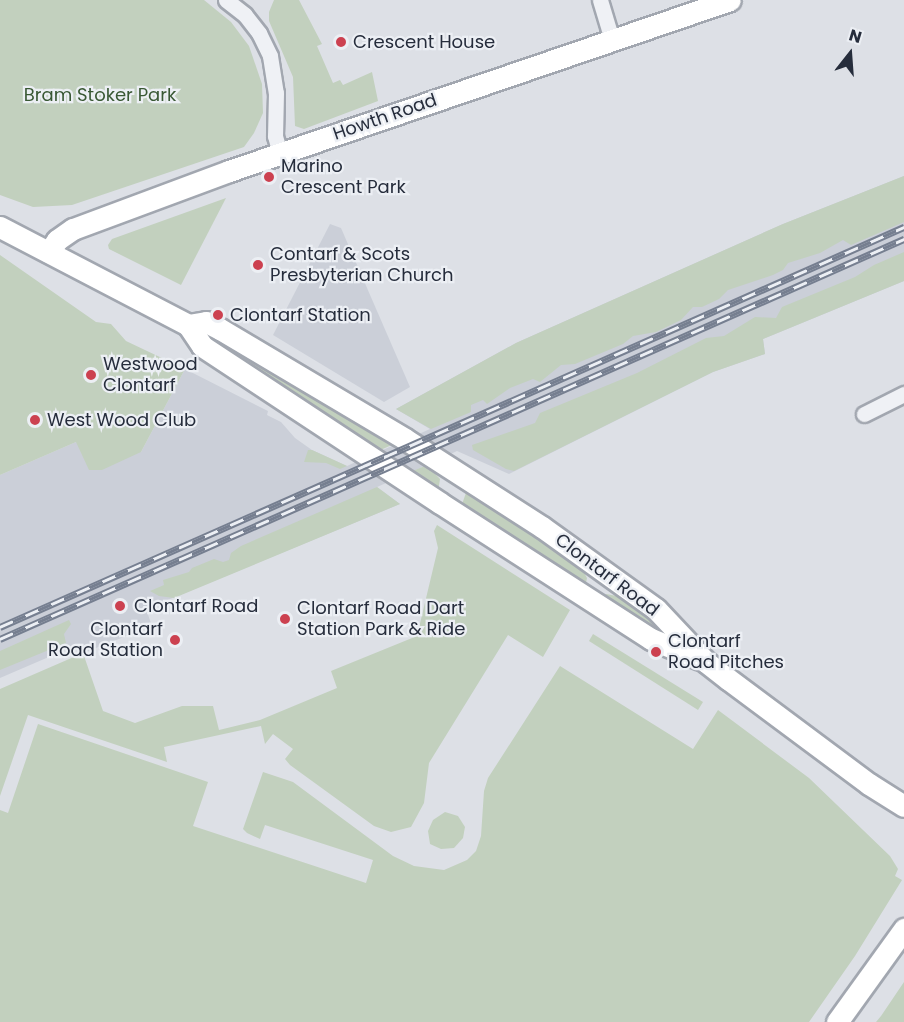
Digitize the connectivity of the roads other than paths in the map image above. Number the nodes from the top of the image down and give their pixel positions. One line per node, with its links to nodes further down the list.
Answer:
1 (226, 0): 5 (street)
2 (600, 0): 4 (street)
3 (730, 0): 4 (main road, Howth Road)
4 (612, 40): 5 (main road, Howth Road)
5 (280, 153): 7 (main road, Howth Road)
6 (0, 227): 7 (main road, Clontarf Road)
7 (49, 252): 8 (main road, Clontarf Road)
8 (188, 325): 11 (main road, Clontarf Road); 11 (main road, Clontarf Road)
9 (904, 394): 10 (street)
10 (864, 414)
11 (706, 662): 12 (main road, Clontarf Road)
12 (904, 806)
13 (904, 929): 14 (main road)
14 (837, 1022)

